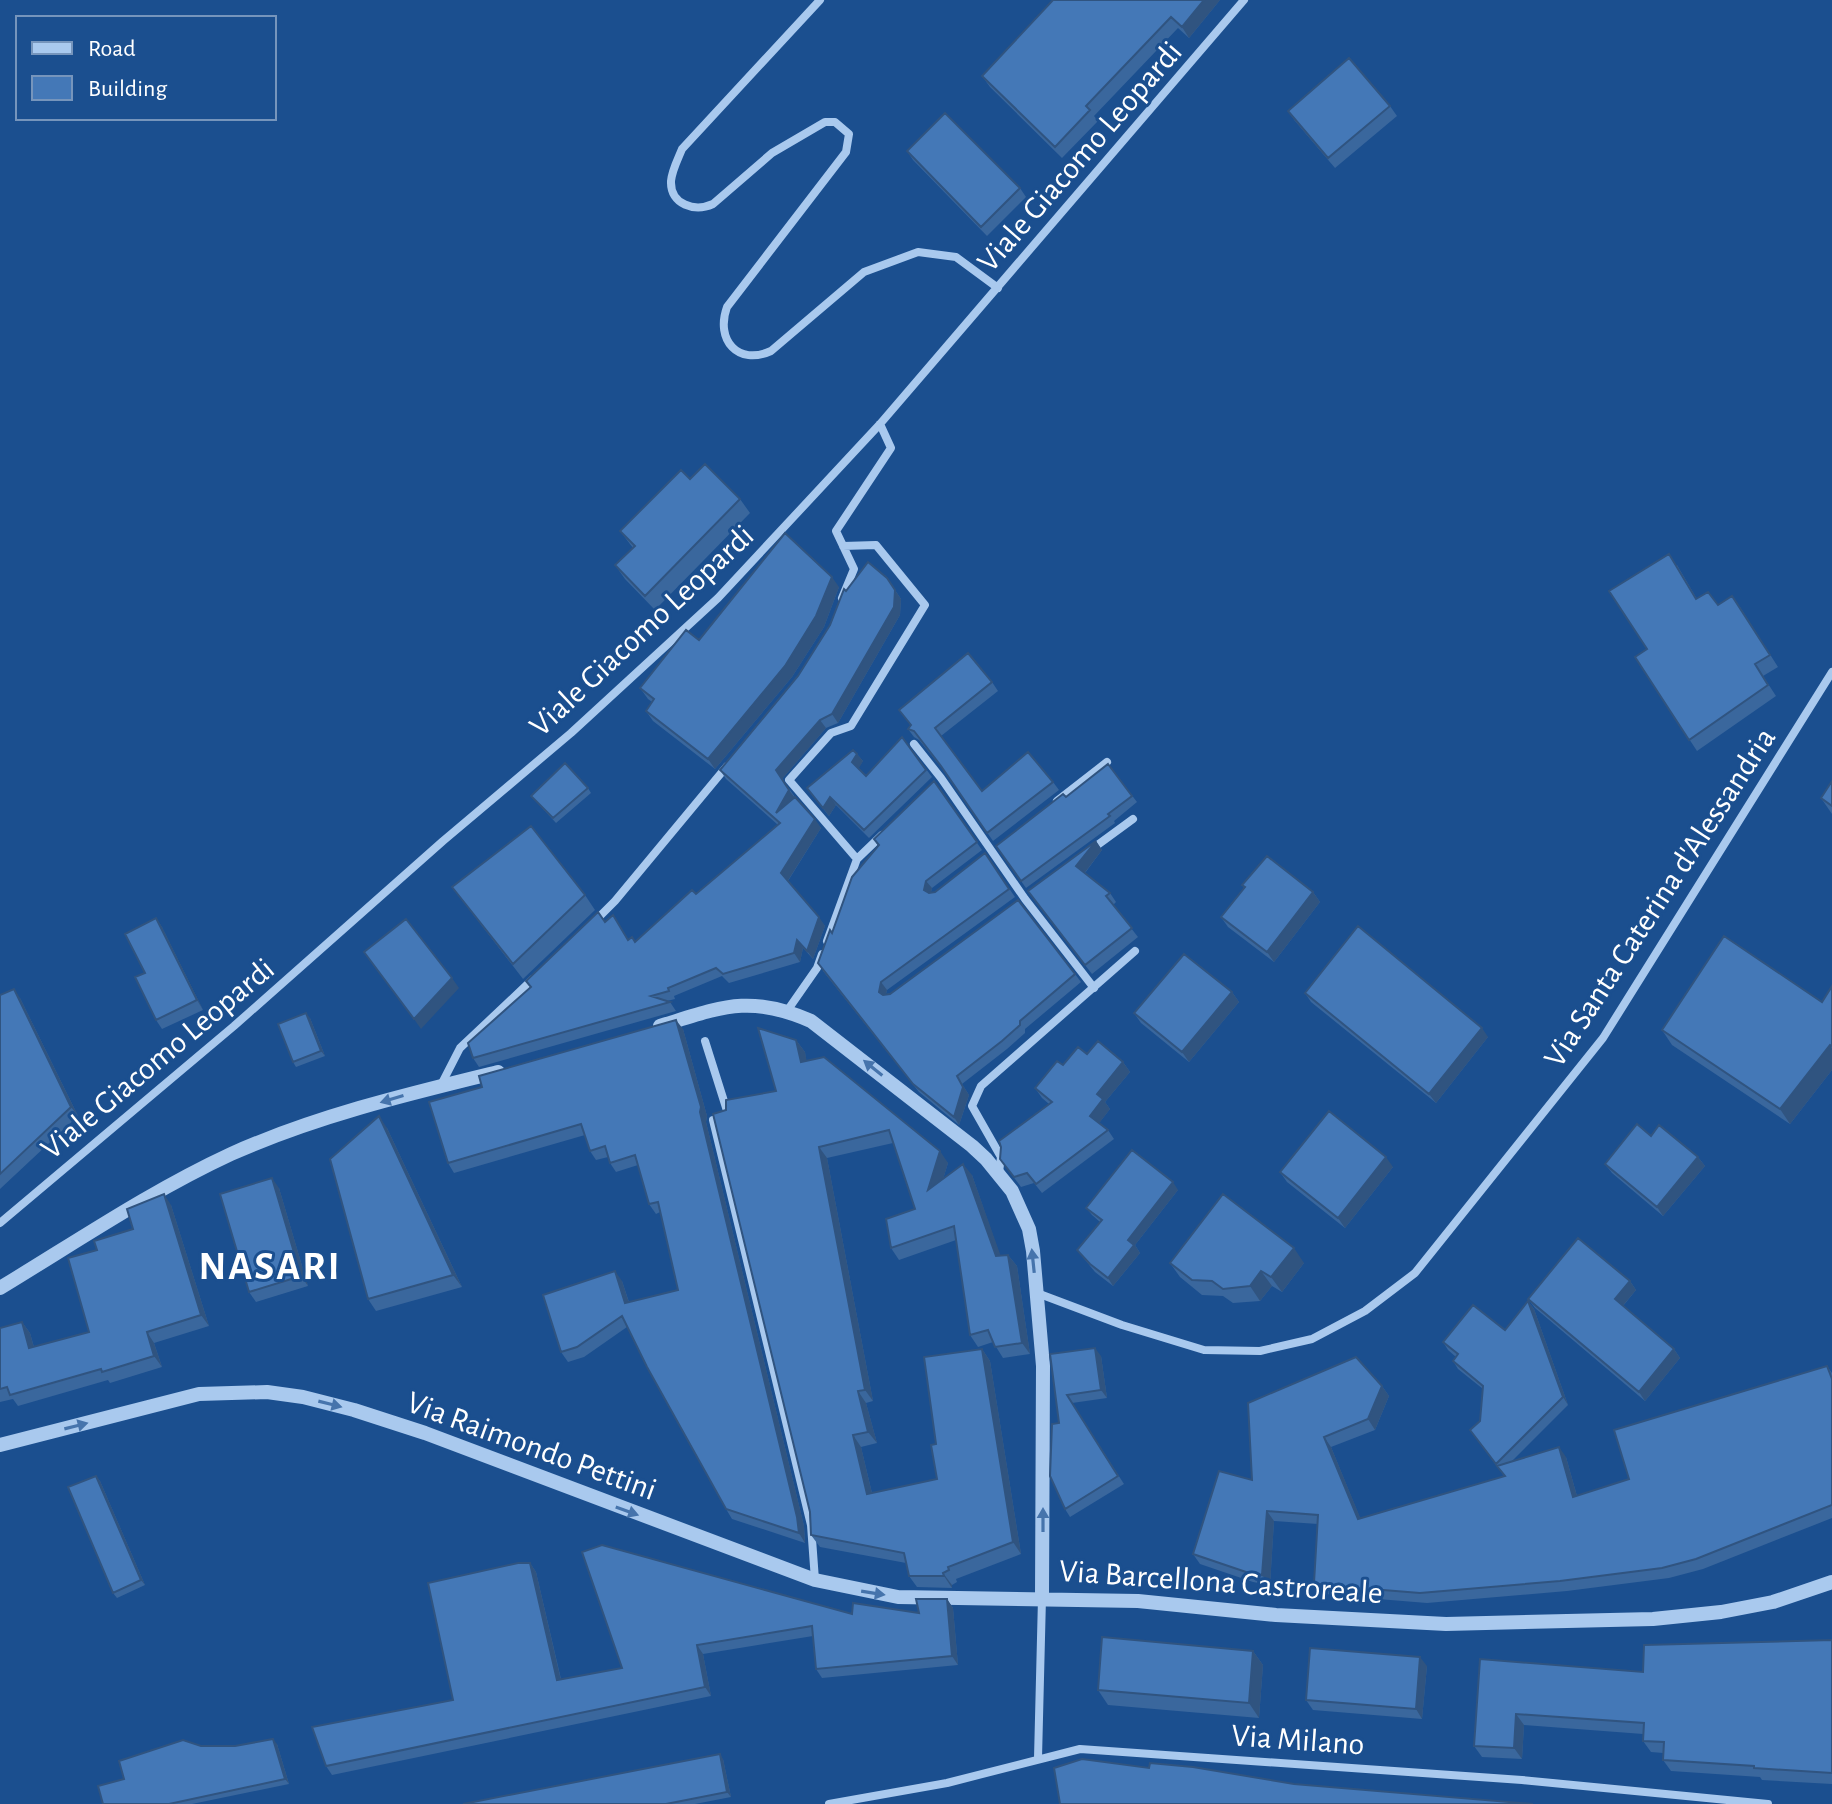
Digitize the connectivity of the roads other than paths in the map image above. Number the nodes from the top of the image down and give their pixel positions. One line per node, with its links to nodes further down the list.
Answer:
1 (820, 0): 3 (street)
2 (1244, 0): 3 (street, Viale Giacomo Leopardi)
3 (998, 288): 4 (street, Viale Giacomo Leopardi)
4 (880, 424): 5 (street); 34 (street, Viale Giacomo Leopardi)
5 (843, 546): 6 (street); 19 (street)
6 (839, 605)
7 (1832, 672): 36 (street, Via Santa Caterina d'Alessandria)
8 (914, 744): 11 (street)
9 (737, 754): 24 (street)
10 (1107, 762): 13 (street)
11 (941, 778): 12 (street); 17 (street)
12 (931, 788)
13 (1050, 807)
14 (1133, 819): 18 (street)
15 (889, 828): 19 (street)
16 (1004, 842): 17 (street)
17 (993, 851): 20 (street); 22 (street)
18 (1085, 854)
19 (857, 859): 28 (street)
20 (981, 860)
21 (1037, 890): 22 (street)
22 (1025, 899): 23 (street); 27 (street)
23 (1012, 908)
24 (582, 933)
25 (1135, 951): 27 (street)
26 (538, 975): 32 (street)
27 (1094, 988): 33 (street)
28 (787, 1011): 29 (street, Via Barcellona Castroreale); 33 (street, Via Barcellona Castroreale, one-way to 28)
29 (644, 1030)
30 (705, 1041): 38 (street)
31 (514, 1068): 32 (street)
32 (441, 1086): 35 (street, one-way to 35)
33 (999, 1173): 36 (street, Via Barcellona Castroreale, one-way to 33)
34 (0, 1223)
35 (0, 1288)
36 (1036, 1293): 40 (street, Via Barcellona Castroreale, one-way to 36)
37 (0, 1445): 38 (street, Via Raimondo Pettini, one-way to 38)
38 (815, 1580): 40 (street, Via Raimondo Pettini, one-way to 40)
39 (1832, 1582): 40 (street, Via Barcellona Castroreale)
40 (1042, 1598): 41 (street)
41 (1038, 1758): 42 (street, Via Milano); 43 (street, Via Milano)
42 (829, 1804)
43 (1768, 1804)

